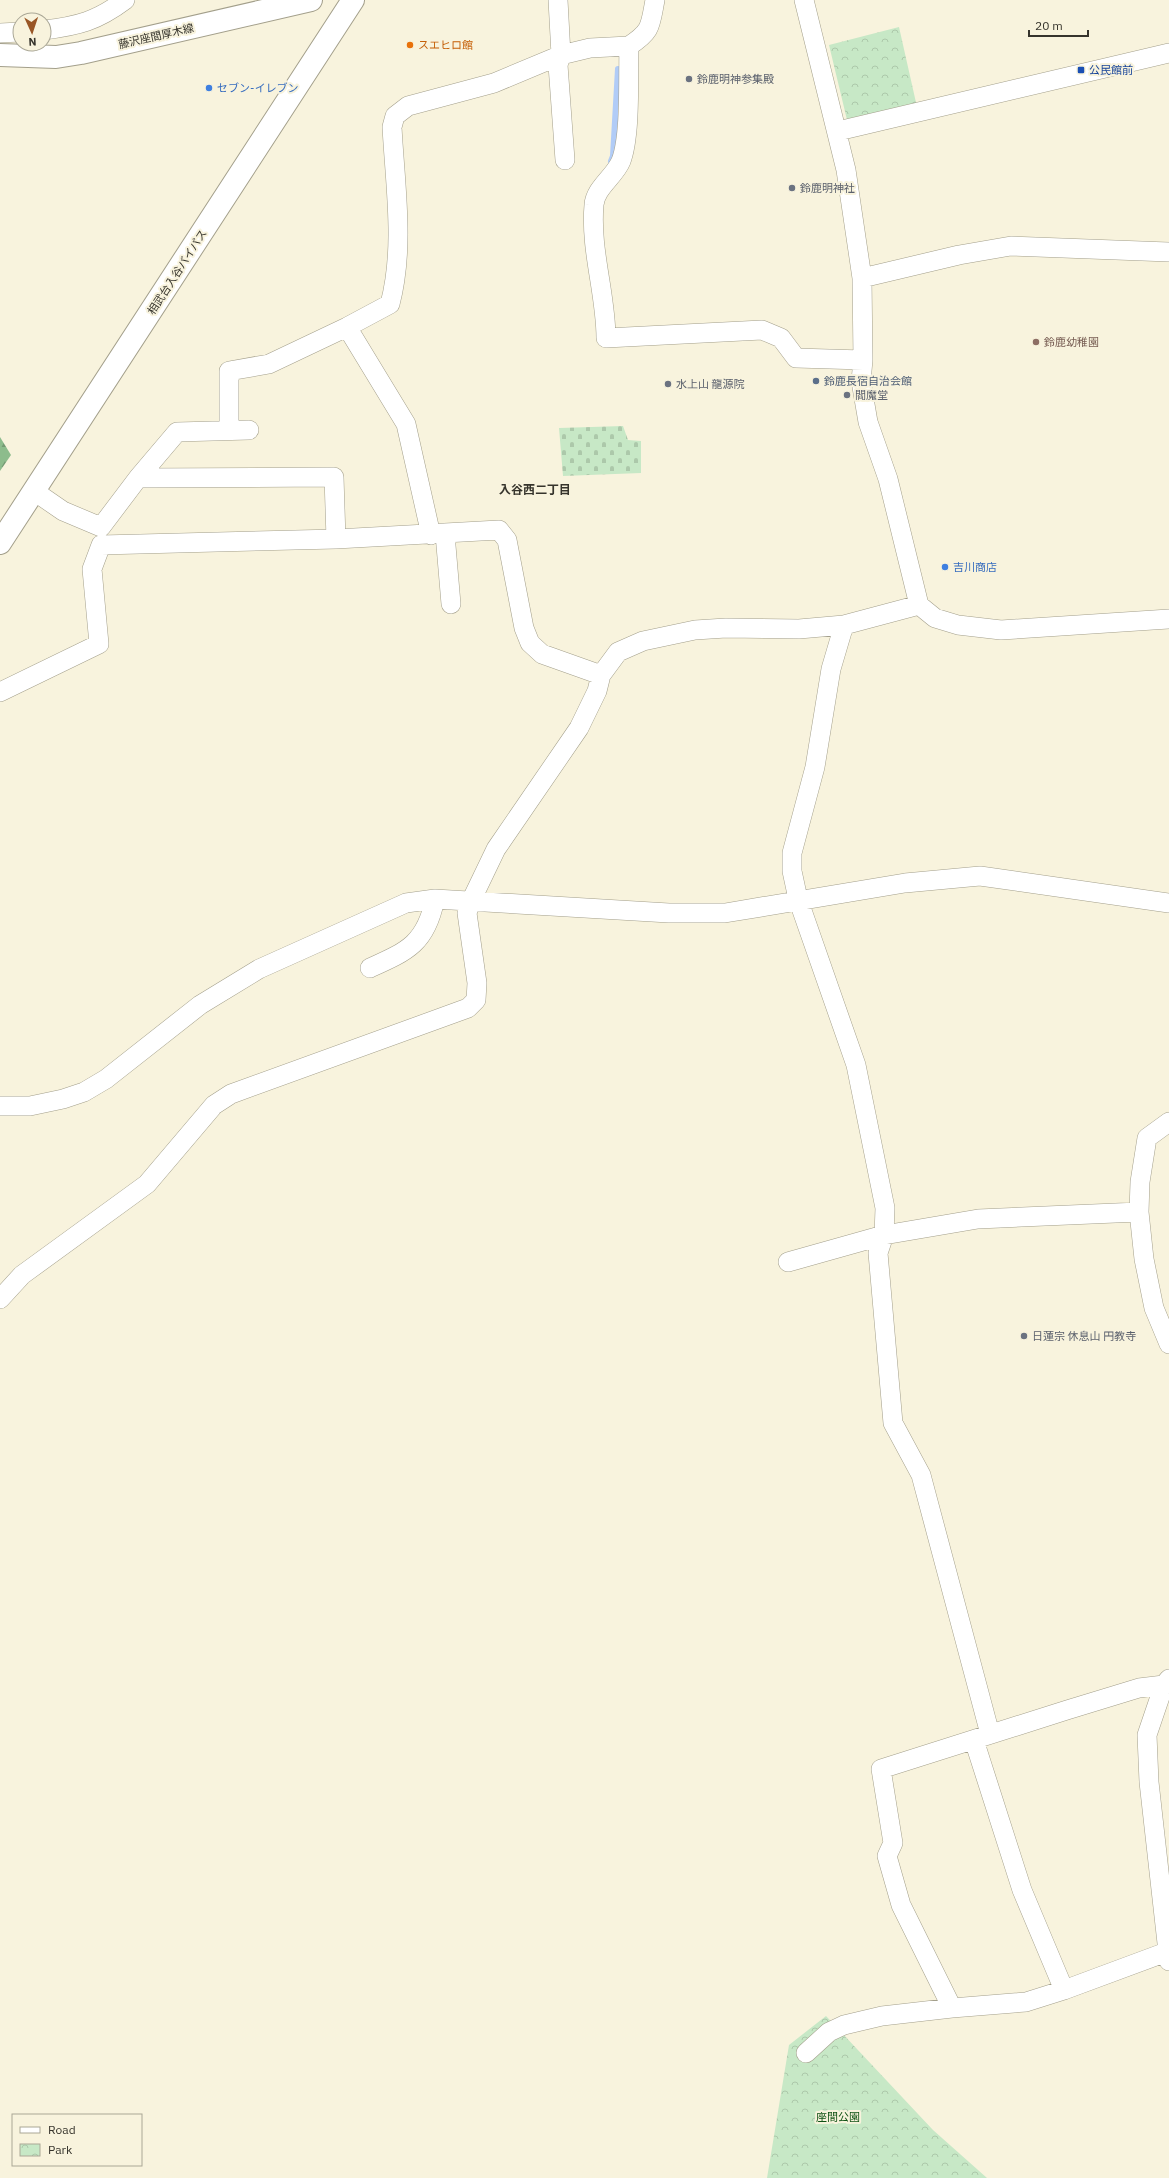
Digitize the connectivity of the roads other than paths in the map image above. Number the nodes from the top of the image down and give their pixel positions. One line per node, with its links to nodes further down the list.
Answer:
1 (125, 0): 7 (street)
2 (311, 0): 12 (main road, 藤沢座間厚木線)
3 (353, 0): 23 (main road, 相武台入谷バイパス)
4 (558, 0): 13 (street)
5 (655, 0): 10 (street)
6 (804, 0): 14 (street)
7 (52, 29)
8 (12, 32): 9 (street)
9 (0, 33)
10 (629, 46): 13 (street); 19 (street)
11 (1169, 53): 14 (street)
12 (0, 55)
13 (561, 55): 15 (street); 18 (street)
14 (838, 132): 17 (street)
15 (565, 160)
16 (1169, 252): 17 (street)
17 (862, 278): 19 (street)
18 (346, 327): 20 (street); 24 (street)
19 (863, 360): 28 (street)
20 (229, 430): 21 (street); 22 (street)
21 (249, 430)
22 (138, 478): 23 (street); 25 (street)
23 (34, 491): 26 (main road, 相武台入谷バイパス)
24 (438, 535): 25 (street); 27 (street); 31 (street)
25 (336, 539): 32 (street)
26 (0, 543)
27 (451, 604)
28 (919, 605): 29 (street); 30 (street)
29 (1169, 619)
30 (844, 625): 31 (street); 34 (street)
31 (601, 675): 35 (street)
32 (0, 692)
33 (436, 899): 35 (street); 37 (street); 38 (street)
34 (798, 899): 35 (street); 36 (street); 41 (street)
35 (471, 901): 43 (street)
36 (1169, 903)
37 (370, 968)
38 (0, 1106)
39 (1169, 1122): 40 (street)
40 (1139, 1212): 41 (street); 44 (street)
41 (884, 1235): 42 (street); 46 (street)
42 (788, 1262)
43 (0, 1299)
44 (1169, 1344)
45 (1167, 1682): 46 (street); 47 (street)
46 (982, 1737): 48 (street); 49 (street)
47 (1169, 1954): 48 (street)
48 (1064, 1990): 49 (street)
49 (952, 2008): 50 (street)
50 (806, 2053)

